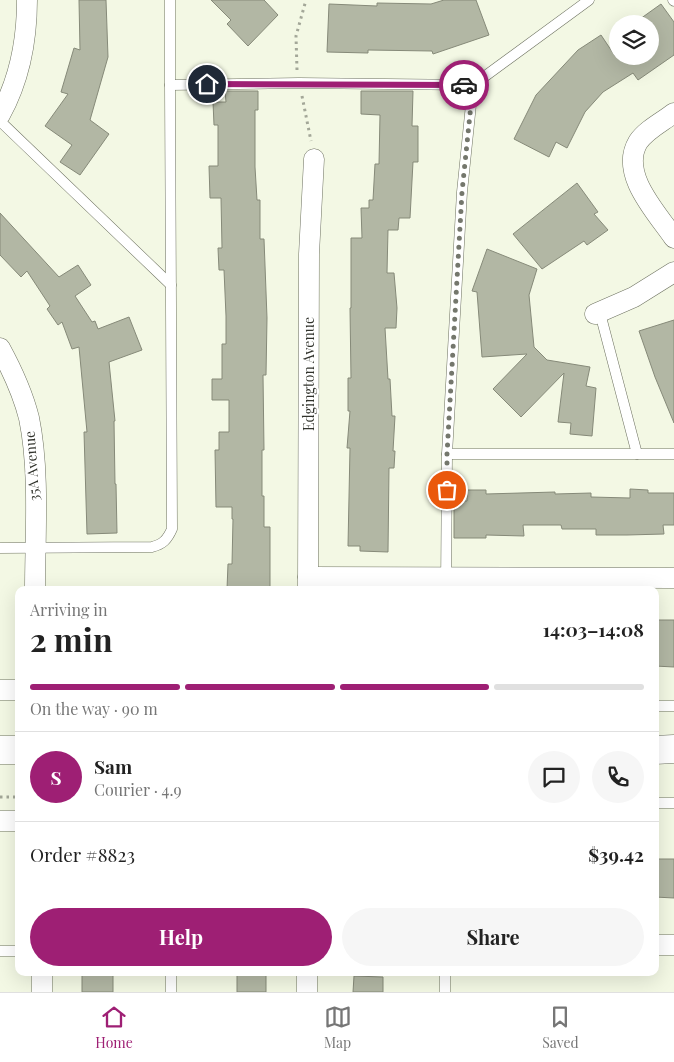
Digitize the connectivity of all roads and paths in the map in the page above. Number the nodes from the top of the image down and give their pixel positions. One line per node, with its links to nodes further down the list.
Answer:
1 (27, 0): 7 (street)
2 (170, 0): 4 (lane)
3 (589, 0): 5 (lane)
4 (170, 85): 5 (lane); 12 (lane)
5 (473, 85): 15 (lane)
6 (674, 113): 10 (street)
7 (0, 115)
8 (0, 122): 12 (lane)
9 (314, 159): 21 (street, Edgington Avenue)
10 (674, 238)
11 (674, 272): 13 (street)
12 (171, 285): 19 (lane)
13 (597, 313): 16 (lane)
14 (0, 348): 19 (street, 35A Avenue)
15 (447, 454): 16 (lane); 22 (lane)
16 (637, 454): 17 (lane)
17 (674, 454)
18 (0, 548): 19 (lane)
19 (35, 548): 23 (street, 35A Avenue)
20 (674, 578): 22 (street)
21 (308, 584): 22 (street)
22 (446, 584)
23 (35, 586)
24 (0, 690): 25 (street)
25 (15, 690)
26 (659, 706): 27 (lane)
27 (674, 706)
28 (0, 750): 29 (street)
29 (15, 750)
30 (659, 750): 31 (street)
31 (674, 750)
32 (0, 797): 33 (path)
33 (15, 797)
34 (659, 803): 35 (lane)
35 (674, 803)
36 (0, 820): 37 (street)
37 (15, 820)
38 (659, 945): 39 (street)
39 (674, 945)
40 (0, 951): 41 (lane)
41 (15, 951)
42 (42, 976): 46 (street)
43 (171, 976): 47 (lane)
44 (307, 976): 48 (street)
45 (445, 976): 49 (lane)
46 (42, 992)
47 (171, 992)
48 (307, 992)
49 (445, 992)

